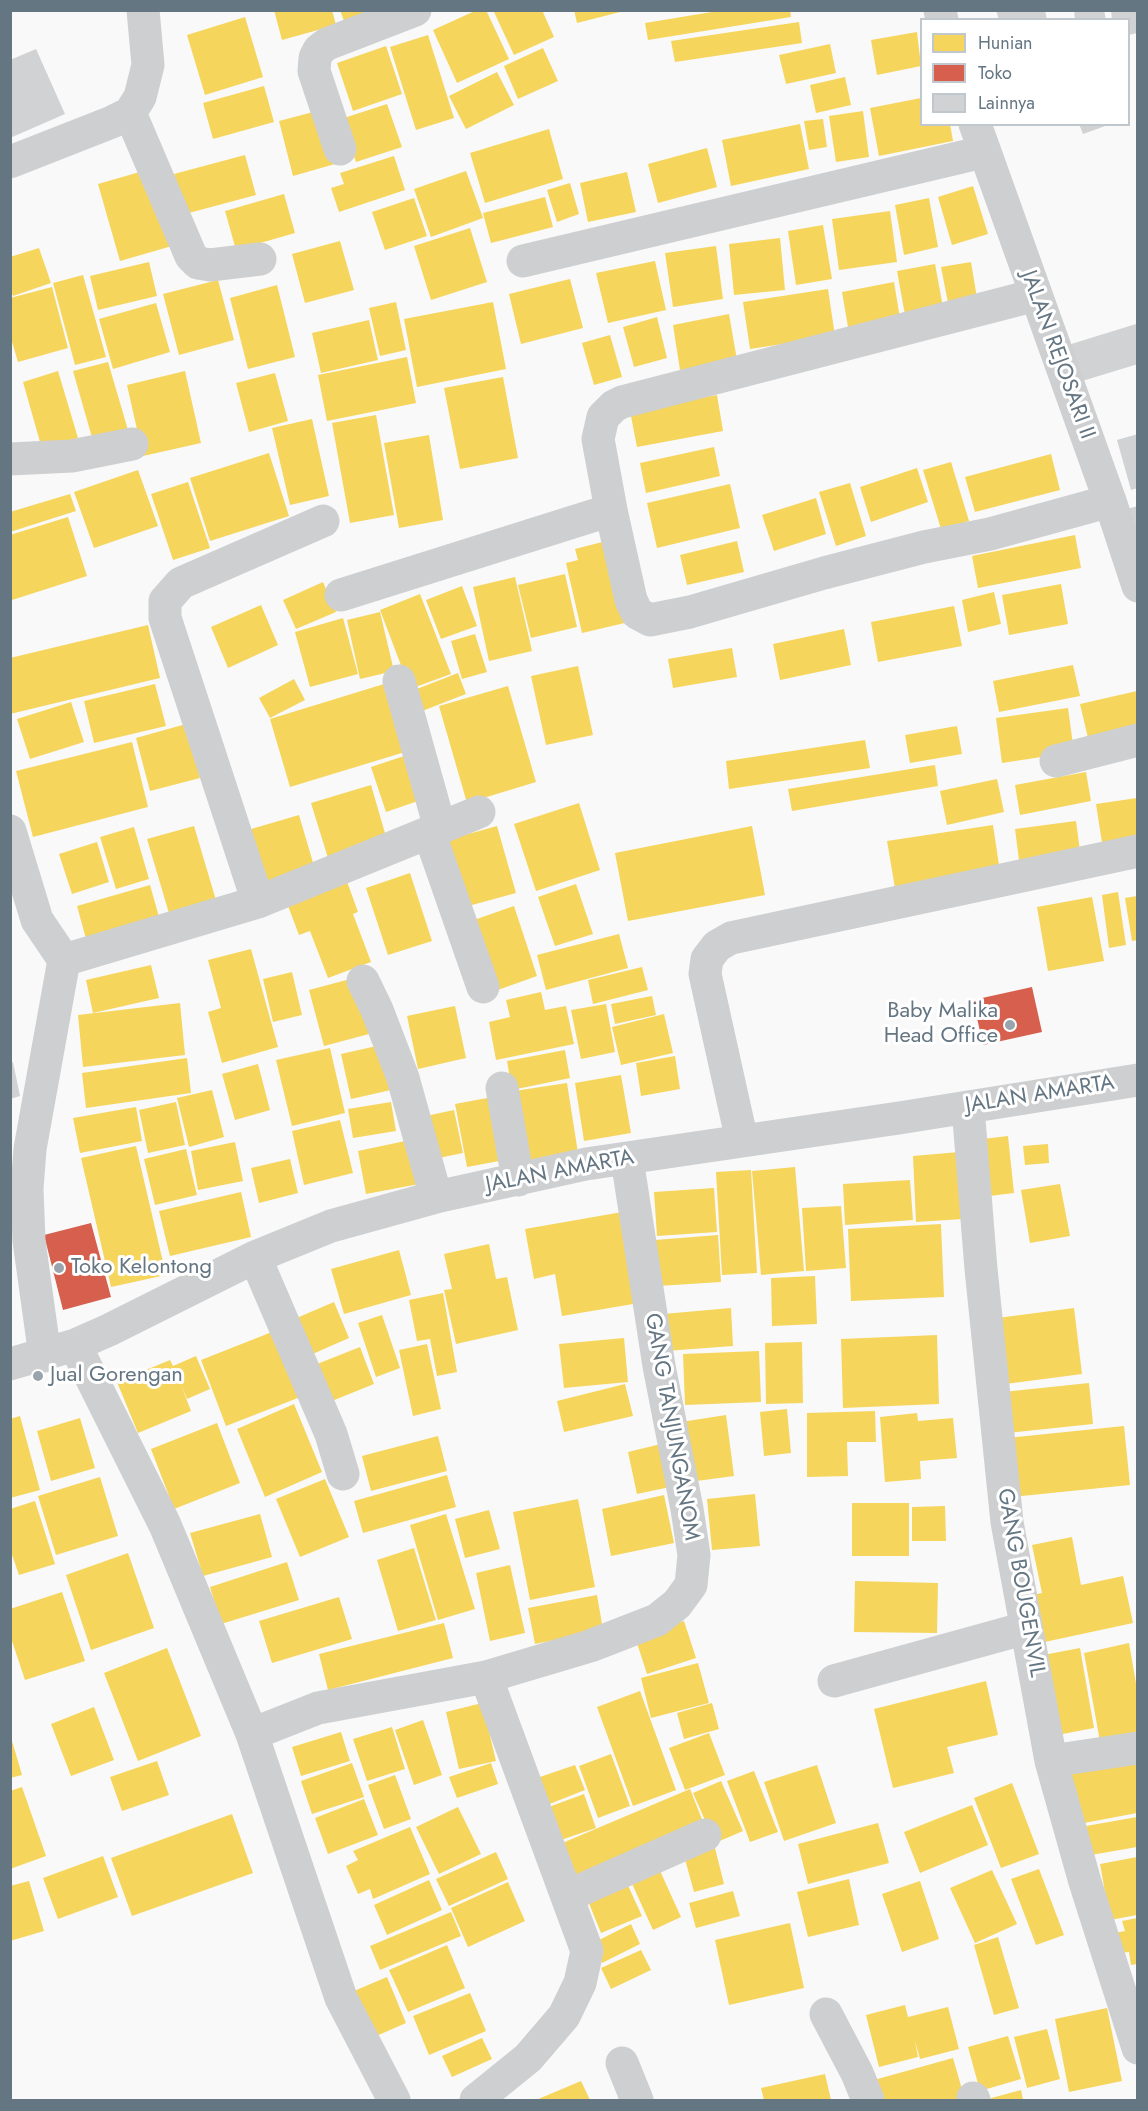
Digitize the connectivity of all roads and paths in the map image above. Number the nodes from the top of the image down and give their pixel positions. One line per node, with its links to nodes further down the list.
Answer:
1 (143, 10): 3 (street)
2 (415, 10): 5 (street)
3 (130, 113): 6 (street); 7 (street)
4 (979, 138): 8 (street); 9 (street, JALAN REJOSARI II)
5 (340, 149)
6 (10, 162)
7 (260, 259)
8 (523, 261)
9 (1036, 295): 12 (street, JALAN REJOSARI II); 13 (street)
10 (132, 444): 11 (street)
11 (10, 459)
12 (1110, 501): 13 (street); 15 (street, JALAN REJOSARI II)
13 (611, 510): 16 (street)
14 (323, 521): 24 (street)
15 (1137, 586)
16 (341, 595)
17 (399, 681): 21 (street)
18 (1137, 740): 19 (street)
19 (1056, 761)
20 (479, 812): 21 (street)
21 (435, 830): 24 (street); 27 (street)
22 (10, 831): 25 (street)
23 (1137, 851): 31 (street)
24 (258, 902): 25 (street)
25 (64, 960): 37 (street)
26 (363, 981): 34 (street)
27 (483, 987)
28 (1137, 1080): 30 (street, JALAN AMARTA)
29 (502, 1088): 33 (street)
30 (968, 1107): 31 (street, JALAN AMARTA); 40 (street, GANG BOUGENVIL)
31 (742, 1141): 32 (street, JALAN AMARTA)
32 (627, 1159): 33 (street, JALAN AMARTA); 41 (street, GANG TANJUNGANOM)
33 (518, 1180): 34 (street, JALAN AMARTA)
34 (436, 1197): 35 (street, JALAN AMARTA)
35 (255, 1257): 36 (street, JALAN AMARTA); 39 (street)
36 (75, 1345): 37 (street, JALAN AMARTA); 43 (street)
37 (45, 1356): 38 (street, JALAN AMARTA)
38 (10, 1364)
39 (343, 1474)
40 (1026, 1628): 42 (street); 45 (street, GANG BOUGENVIL)
41 (486, 1677): 43 (street, GANG TANJUNGANOM); 47 (street)
42 (834, 1681)
43 (252, 1734): 51 (street)
44 (1137, 1748): 45 (street)
45 (1051, 1761): 49 (street, GANG BOUGENVIL)
46 (705, 1835): 47 (street)
47 (567, 1896): 52 (street)
48 (826, 2014): 54 (street)
49 (1137, 2048)
50 (621, 2063): 53 (street)
51 (394, 2100)
52 (476, 2100)
53 (637, 2100)
54 (868, 2100)

